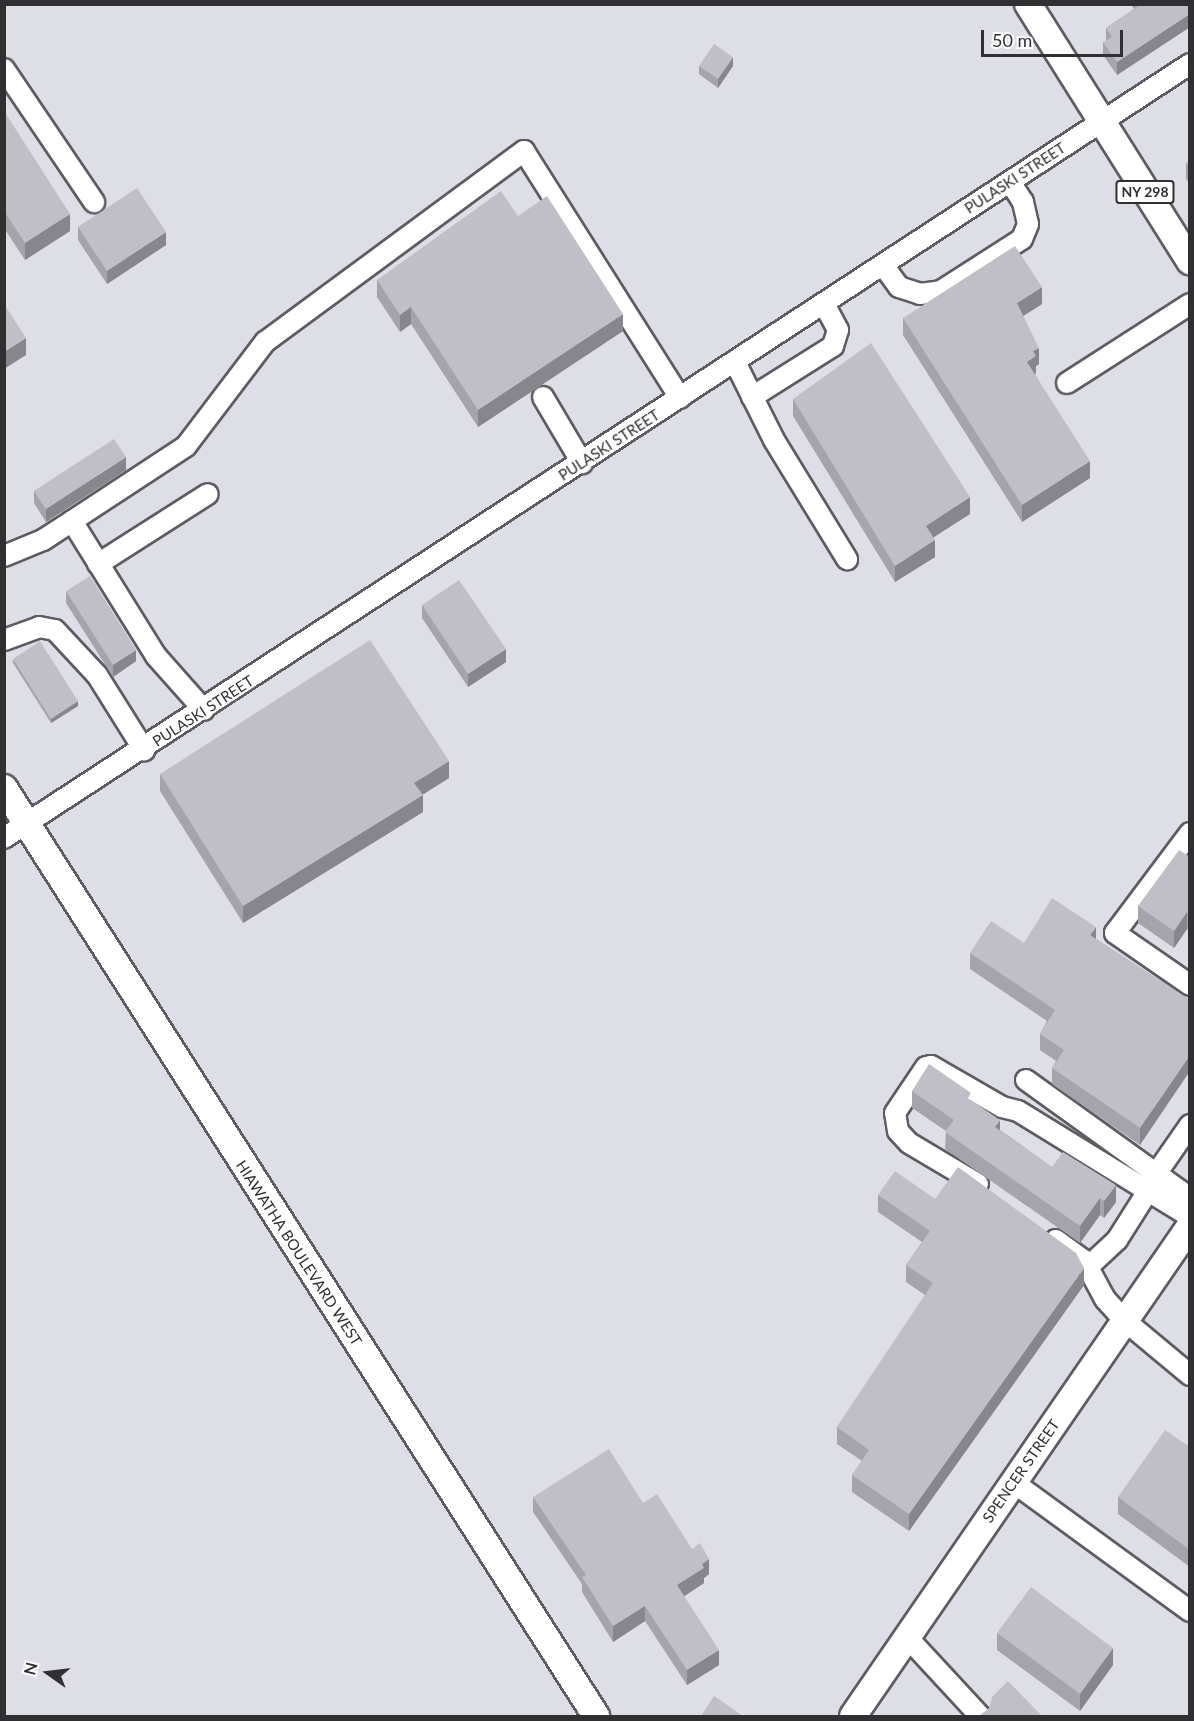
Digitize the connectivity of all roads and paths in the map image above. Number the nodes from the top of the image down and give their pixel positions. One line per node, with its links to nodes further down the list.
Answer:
1 (1028, 4): 4 (main road, NY 298)
2 (1190, 64): 4 (street, PULASKI STREET)
3 (4, 69): 6 (street)
4 (1101, 122): 5 (street, PULASKI STREET); 7 (main road, NY 298)
5 (1010, 182): 8 (street, PULASKI STREET); 8 (street)
6 (94, 202)
7 (1190, 261)
8 (884, 265): 9 (street, PULASKI STREET)
9 (824, 304): 11 (street, PULASKI STREET); 14 (street)
10 (1190, 304): 12 (street)
11 (735, 362): 14 (street); 15 (street, PULASKI STREET)
12 (1067, 383)
13 (543, 397): 16 (street)
14 (752, 397): 20 (street)
15 (680, 398): 16 (street, PULASKI STREET); 18 (street)
16 (582, 463): 23 (street, PULASKI STREET)
17 (208, 494): 21 (street)
18 (72, 521): 19 (street); 21 (street)
19 (4, 556)
20 (848, 559)
21 (98, 564): 23 (street)
22 (4, 640): 24 (street)
23 (204, 710): 24 (street, PULASKI STREET)
24 (144, 750): 26 (street, PULASKI STREET)
25 (4, 788): 26 (main road, HIAWATHA BOULEVARD WEST)
26 (27, 824): 28 (street, PULASKI STREET); 45 (main road, HIAWATHA BOULEVARD WEST)
27 (1190, 833): 29 (street)
28 (4, 838)
29 (1190, 984)
30 (1026, 1080): 32 (street)
31 (1190, 1125): 32 (street)
32 (1152, 1182): 33 (street); 34 (street); 35 (street); 38 (street)
33 (990, 1192)
34 (1190, 1198)
35 (1190, 1216)
36 (1037, 1226): 38 (street)
37 (1190, 1226): 39 (main road, SPENCER STREET)
38 (1088, 1267): 39 (street)
39 (1124, 1320): 40 (street); 41 (main road, SPENCER STREET)
40 (1190, 1375)
41 (1013, 1482): 42 (street); 43 (main road, SPENCER STREET)
42 (1190, 1611)
43 (906, 1636): 44 (street); 46 (main road, SPENCER STREET)
44 (977, 1715)
45 (596, 1716)
46 (853, 1716)

